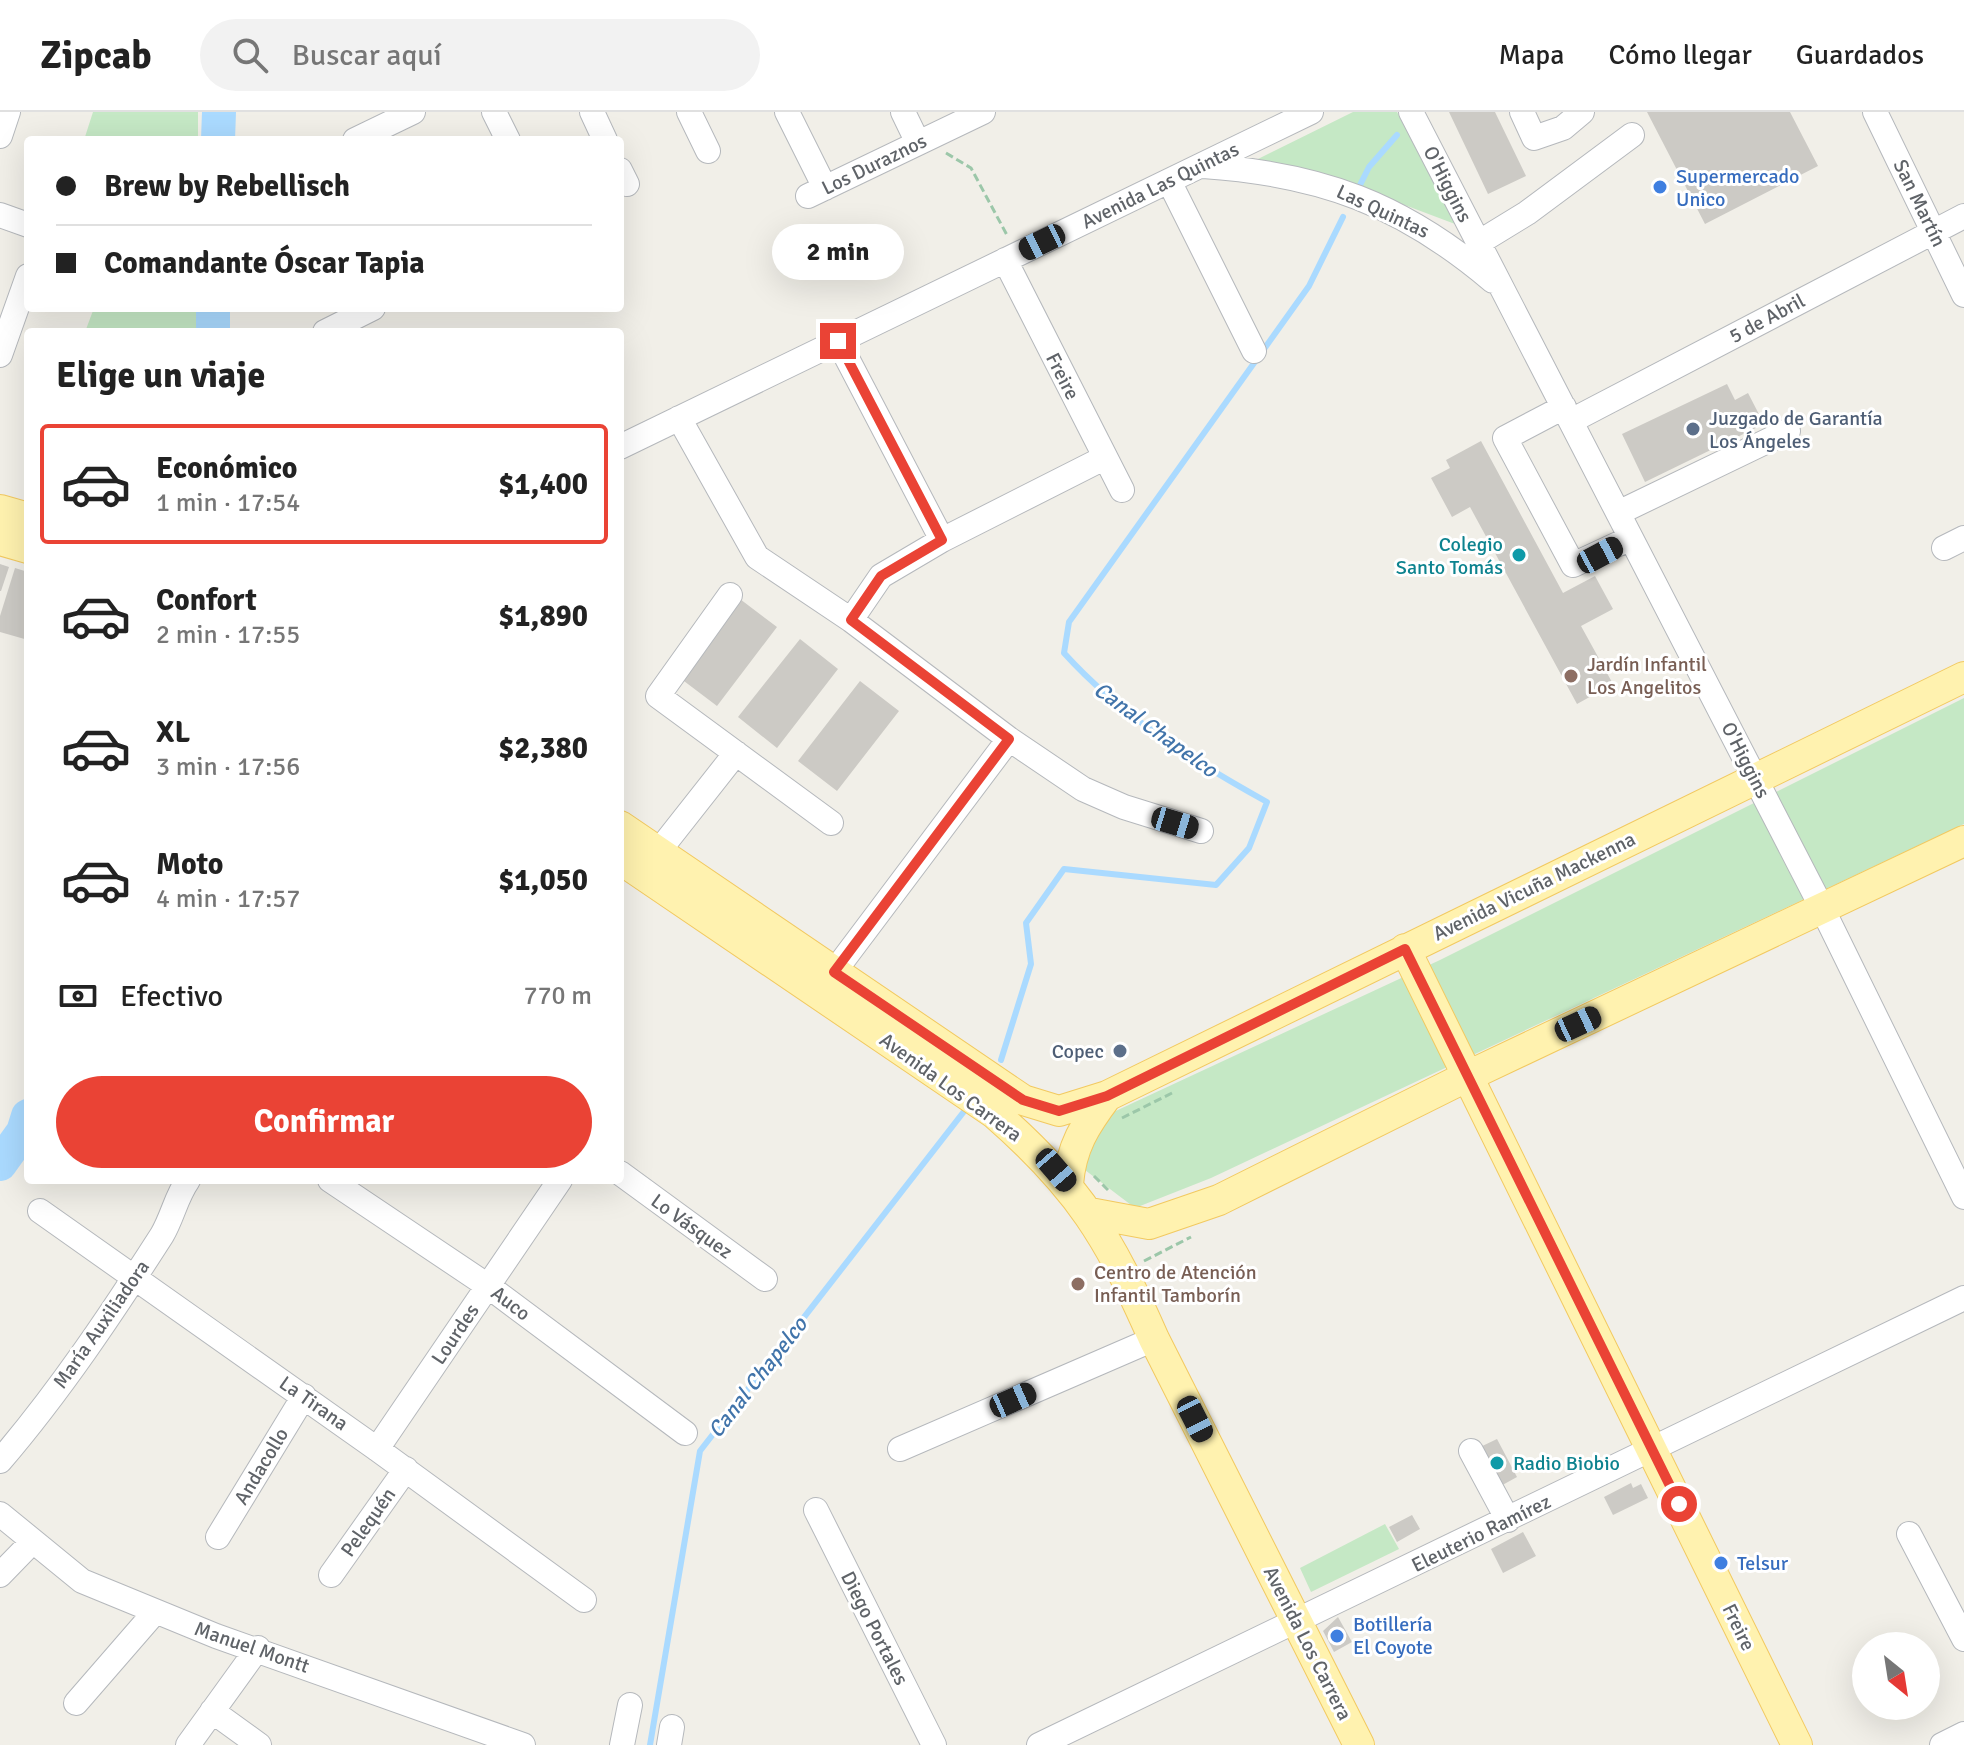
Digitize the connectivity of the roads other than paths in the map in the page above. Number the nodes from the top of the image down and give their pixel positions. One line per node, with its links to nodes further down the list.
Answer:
1 (8, 112): 15 (street)
2 (494, 112): 17 (street)
3 (592, 112): 18 (street)
4 (689, 112): 20 (street)
5 (787, 112): 19 (street, Los Duraznos)
6 (903, 112): 19 (street)
7 (983, 112): 19 (street, Los Duraznos)
8 (1311, 112): 21 (street, Avenida Las Quintas)
9 (1411, 112): 27 (street, O'Higgins)
10 (1522, 112): 11 (street)
11 (1582, 112)
12 (1875, 112): 26 (street, San Martín)
13 (405, 120): 16 (street)
14 (1632, 135): 27 (street)
15 (0, 136)
16 (365, 136)
17 (506, 136)
18 (603, 136)
19 (918, 143)
20 (708, 151)
21 (1201, 166): 22 (street, Avenida Las Quintas); 30 (street, Las Quintas)
22 (1169, 181): 28 (street, Avenida Las Quintas); 35 (street)
23 (0, 215): 25 (street)
24 (1964, 216): 26 (street, 5 de Abril)
25 (24, 223)
26 (1934, 231): 31 (street, San Martín); 37 (street, 5 de Abril)
27 (1478, 243): 30 (street, O'Higgins)
28 (1011, 258): 34 (street, Avenida Las Quintas); 41 (street, Freire)
29 (24, 287): 36 (street)
30 (1502, 288): 37 (street, O'Higgins)
31 (1964, 295)
32 (365, 312): 33 (street)
33 (333, 328)
34 (838, 341): 38 (street, Avenida Las Quintas); 48 (street)
35 (1254, 351)
36 (0, 355)
37 (1567, 414): 44 (street, O'Higgins); 46 (street, 5 de Abril)
38 (679, 418): 40 (street, Avenida Las Quintas); 51 (street)
39 (1788, 431): 44 (street)
40 (624, 445)
41 (1104, 458): 42 (street, Freire); 48 (street)
42 (1122, 490)
43 (0, 510): 45 (main road)
44 (1618, 513): 46 (street, O'Higgins)
45 (24, 517)
46 (1631, 538): 55 (street, O'Higgins)
47 (0, 540): 49 (main road)
48 (942, 540): 51 (street)
49 (24, 547)
50 (730, 595): 54 (street)
51 (851, 620): 53 (street)
52 (1964, 677): 55 (main road, Avenida Vicuña Mackenna)
53 (1009, 739): 58 (street); 64 (street)
54 (736, 753): 56 (street); 60 (street)
55 (1755, 778): 62 (street, O'Higgins); 63 (main road, Avenida Vicuña Mackenna)
56 (831, 823)
57 (624, 829): 60 (main road, Avenida Los Carrera)
58 (1201, 831)
59 (1964, 841): 62 (main road)
60 (658, 852): 64 (main road, Avenida Los Carrera)
61 (624, 862): 71 (main road, Avenida Los Carrera)
62 (1822, 908): 65 (main road); 72 (street, O'Higgins)
63 (1405, 949): 65 (main road, Freire); 66 (main road, Avenida Vicuña Mackenna)
64 (834, 972): 66 (main road, Avenida Los Carrera)
65 (1468, 1076): 74 (main road); 84 (main road, Freire)
66 (1107, 1096): 71 (main road, Avenida Vicuña Mackenna)
67 (624, 1176): 75 (street, Lo Vásquez)
68 (185, 1184): 76 (street, María Auxiliadora)
69 (336, 1184): 77 (street, Auco)
70 (557, 1184): 77 (street, Lourdes)
71 (1068, 1184): 74 (main road, Avenida Los Carrera)
72 (1964, 1197)
73 (40, 1211): 76 (street, La Tirana)
74 (1090, 1213): 79 (main road, Avenida Los Carrera)
75 (765, 1279)
76 (133, 1280): 80 (street, La Tirana); 86 (street, María Auxiliadora)
77 (488, 1286): 81 (street, Auco); 82 (street, Lourdes)
78 (1964, 1298): 84 (street, Eleuterio Ramírez)
79 (1154, 1339): 83 (street); 98 (main road, Avenida Los Carrera)
80 (304, 1396): 82 (street, La Tirana); 92 (street, Andacollo)
81 (685, 1433)
82 (377, 1449): 87 (street, La Tirana)
83 (900, 1449)
84 (1652, 1450): 90 (street, Eleuterio Ramírez); 112 (main road, Freire)
85 (1471, 1451): 90 (street)
86 (0, 1461)
87 (406, 1469): 95 (street, Pelequén); 96 (street, La Tirana)
88 (816, 1510): 109 (street, Diego Portales)
89 (0, 1514): 93 (street, Manuel Montt)
90 (1508, 1520): 98 (street, Eleuterio Ramírez)
91 (1909, 1534): 99 (street)
92 (218, 1537)
93 (33, 1541): 94 (street); 97 (street, Manuel Montt)
94 (0, 1575)
95 (331, 1575)
96 (584, 1600)
97 (155, 1612): 100 (street, Manuel Montt); 101 (street)
98 (1298, 1621): 110 (street, Eleuterio Ramírez); 111 (main road, Avenida Los Carrera)
99 (1964, 1639)
100 (258, 1648): 103 (street); 107 (street, Manuel Montt)
101 (76, 1703)
102 (630, 1705): 108 (street)
103 (212, 1711): 105 (street); 106 (street)
104 (1964, 1734): 113 (street)
105 (188, 1745)
106 (259, 1745)
107 (523, 1745)
108 (622, 1745)
109 (934, 1745)
110 (1039, 1745)
111 (1359, 1745)
112 (1797, 1745)
113 (1942, 1745)

